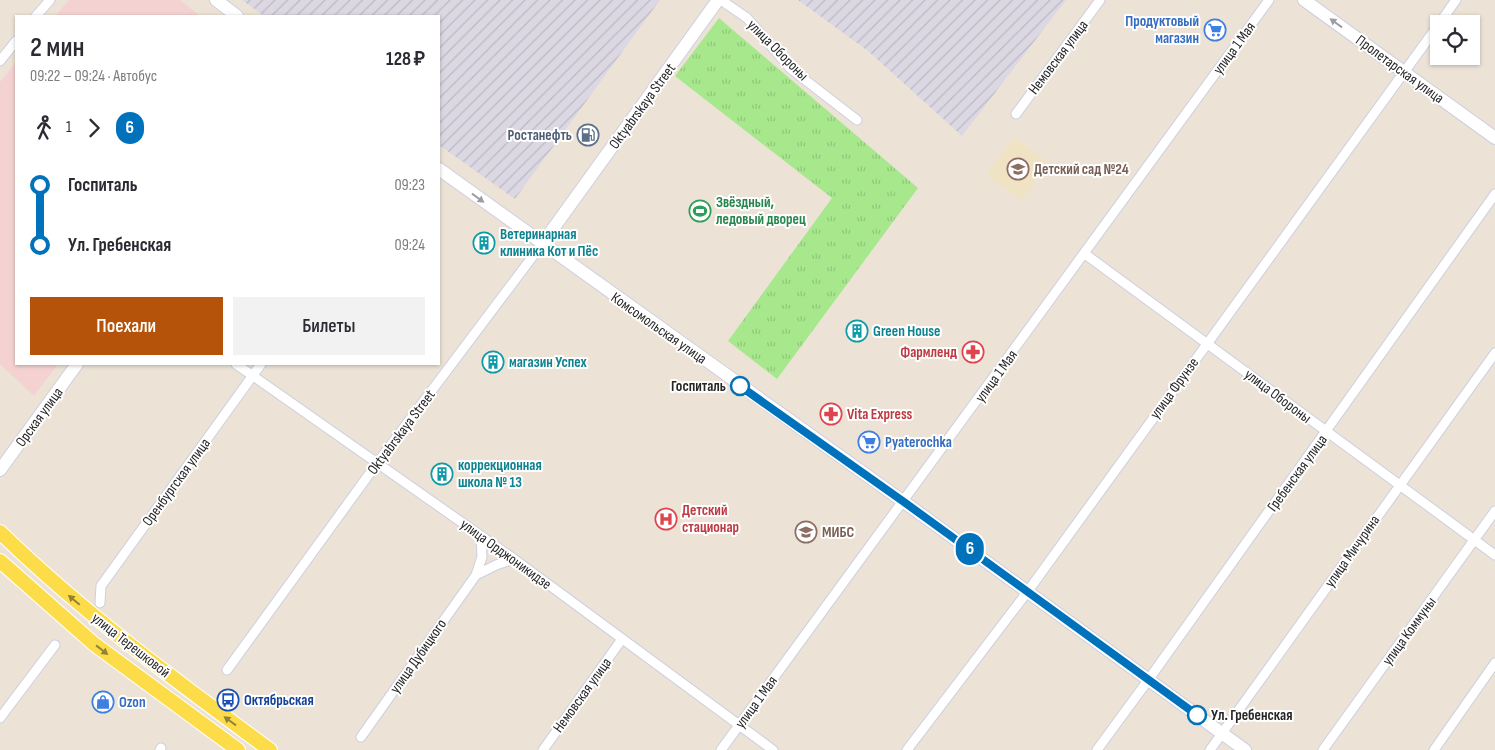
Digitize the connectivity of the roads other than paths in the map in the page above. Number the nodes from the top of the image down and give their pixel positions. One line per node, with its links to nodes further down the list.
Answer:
1 (50, 0): 8 (street)
2 (216, 0): 9 (main road)
3 (719, 0): 16 (street, улица Обороны); 20 (main road, Oktyabrskaya Street)
4 (1100, 0): 15 (street, Немовская улица)
5 (1269, 0): 21 (street, улица 1 Мая)
6 (1304, 0): 14 (main road, Пролетарская улица, one-way to 6)
7 (1456, 0): 10 (street, улица Фрунзе)
8 (37, 15)
9 (235, 15)
10 (1445, 15)
11 (1430, 36): 14 (street, улица Фрунзе)
12 (15, 42): 13 (street)
13 (0, 61)
14 (1404, 72): 17 (main road, Пролетарская улица); 22 (street, улица Фрунзе)
15 (1016, 114)
16 (857, 120)
17 (1495, 138)
18 (440, 170): 20 (main road, Комсомольская улица, one-way to 20)
19 (1495, 194): 28 (street, Гребенская улица)
20 (542, 244): 29 (street, Oktyabrskaya Street); 32 (main road, Комсомольская улица)
21 (1085, 254): 22 (street, улица Обороны); 32 (street, улица 1 Мая)
22 (1207, 343): 28 (street, улица Обороны); 41 (street, улица Фрунзе)
23 (1495, 353): 31 (street, улица Мичурина)
24 (76, 365): 30 (main road, Орская улица)
25 (237, 365): 27 (street, улица Орджоникидзе)
26 (260, 365): 27 (street, Оренбургская улица)
27 (252, 376): 29 (street, улица Орджоникидзе); 42 (street, Оренбургская улица)
28 (1326, 432): 31 (street, улица Обороны); 47 (street, Гребенская улица)
29 (378, 462): 35 (street, улица Орджоникидзе); 46 (street, Oktyabrskaya Street)
30 (0, 470)
31 (1398, 485): 36 (street, улица Обороны); 50 (street, улица Мичурина)
32 (904, 502): 41 (main road, Комсомольская улица); 49 (street, улица 1 Мая)
33 (1495, 511): 36 (street, улица Коммуны)
34 (0, 532): 53 (main road, улица Терешковой, one-way to 34)
35 (481, 536): 38 (street, улица Орджоникидзе); 40 (street, улица Дубицкого)
36 (1474, 540): 37 (street, улица Обороны); 61 (street, улица Коммуны)
37 (1495, 555)
38 (514, 559): 40 (street, улица Дубицкого); 43 (street, улица Орджоникидзе)
39 (0, 561): 52 (main road, улица Терешковой, one-way to 52)
40 (476, 575): 51 (street, улица Дубицкого)
41 (1028, 591): 47 (main road, Комсомольская улица); 57 (street, улица Фрунзе)
42 (100, 603)
43 (622, 639): 49 (street, улица Орджоникидзе); 54 (street, Немовская улица)
44 (55, 645): 48 (street)
45 (1495, 663): 62 (street)
46 (227, 670)
47 (1150, 680): 50 (main road, Комсомольская улица); 58 (street, Гребенская улица)
48 (0, 718)
49 (738, 726): 55 (street, улица 1 Мая); 56 (street, улица Орджоникидзе)
50 (1222, 733): 59 (street, улица Мичурина); 60 (main road, Комсомольская улица)
51 (360, 737)
52 (238, 750)
53 (270, 750)
54 (543, 750)
55 (721, 750)
56 (773, 750)
57 (907, 750)
58 (1097, 750)
59 (1210, 750)
60 (1245, 750)
61 (1323, 750)
62 (1434, 750)

